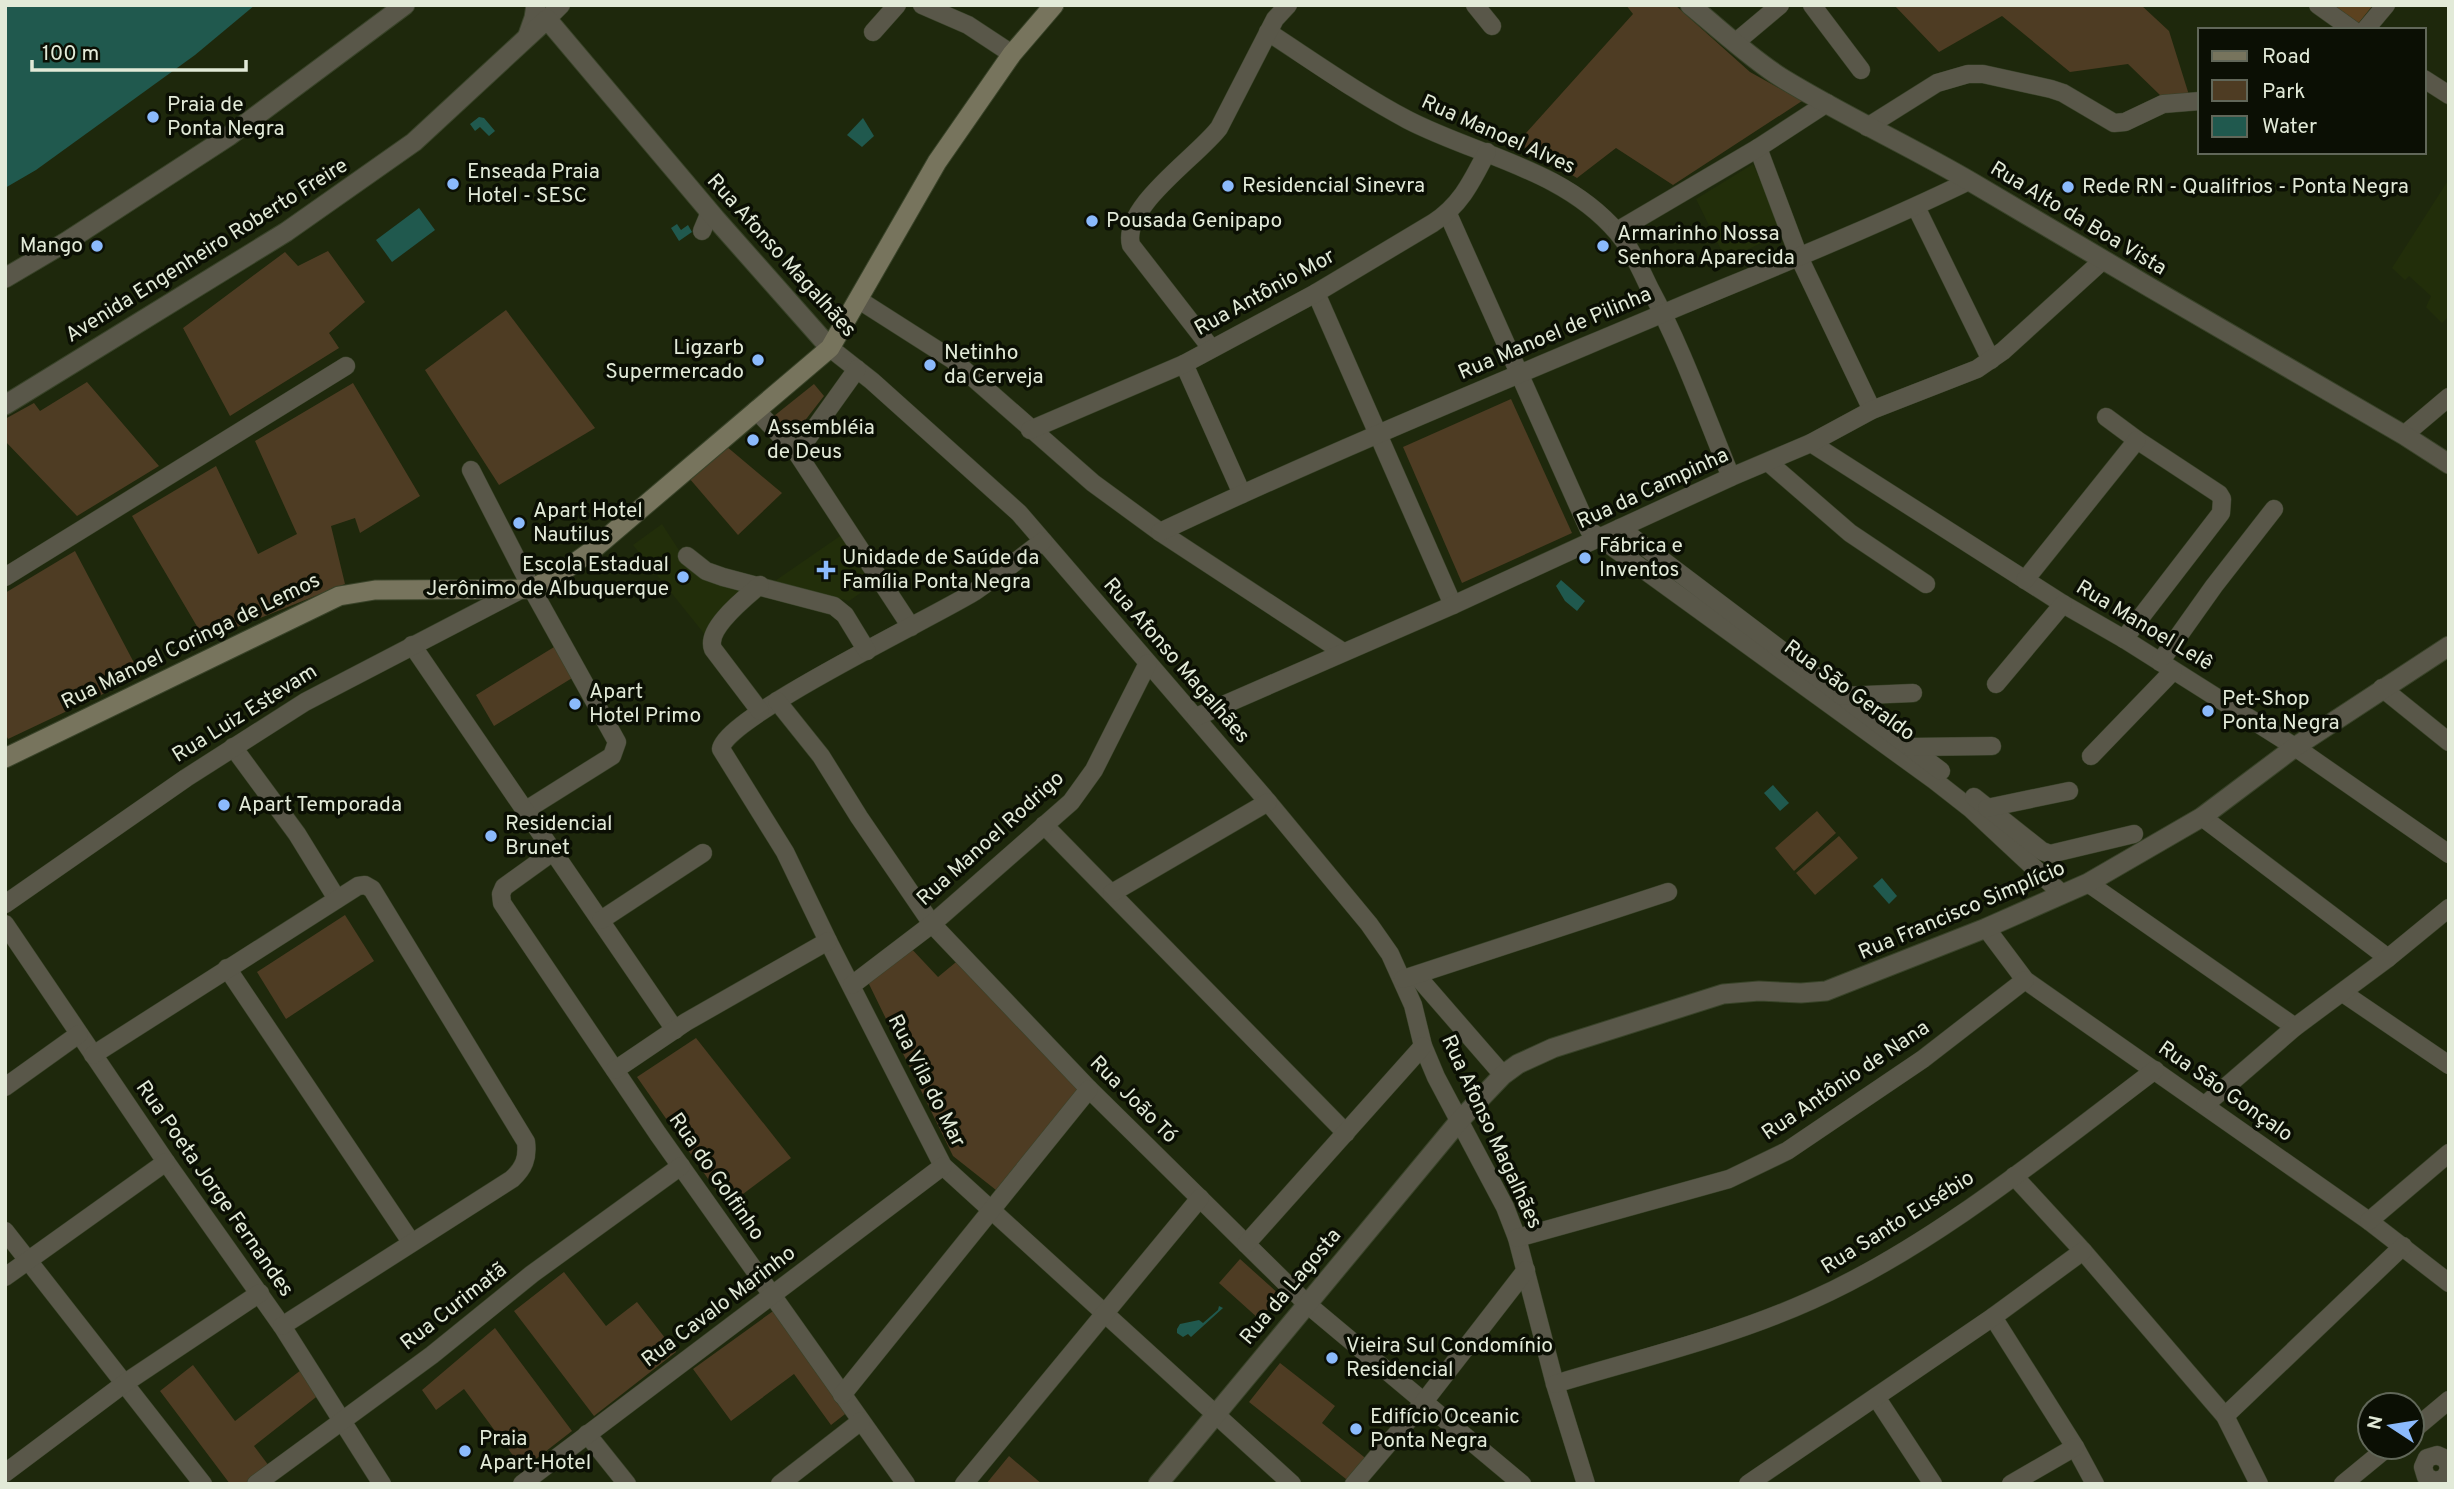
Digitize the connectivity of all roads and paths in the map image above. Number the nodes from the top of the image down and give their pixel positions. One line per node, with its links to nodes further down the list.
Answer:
1 (405, 5): 36 (street)
2 (897, 5): 16 (street)
3 (922, 5): 19 (street)
4 (1054, 5): 19 (main road, Rua Manoel Coringa de Lemos)
5 (1288, 5): 17 (street)
6 (1475, 5): 13 (street)
7 (1690, 5): 18 (street, Rua Alto da Boa Vista)
8 (1780, 5): 18 (street)
9 (1812, 5): 20 (street)
10 (2318, 5): 14 (street)
11 (2386, 5): 15 (street)
12 (548, 10): 30 (street, Rua Afonso Magalhães); 48 (street, Avenida Engenheiro Roberto Freire)
13 (1492, 26)
14 (2350, 28)
15 (2367, 28)
16 (873, 32)
17 (1268, 32): 27 (street, Rua Manoel Alves); 41 (street)
18 (1736, 42): 24 (street, Rua Alto da Boa Vista)
19 (1012, 54): 38 (main road, Rua Manoel Coringa de Lemos)
20 (1861, 70)
21 (2426, 80): 22 (street)
22 (2449, 95)
23 (2198, 101): 25 (street)
24 (1827, 103): 25 (street, Rua Alto da Boa Vista); 26 (street)
25 (1867, 127): 28 (street, Rua Alto da Boa Vista)
26 (1758, 148): 33 (street); 34 (street)
27 (1487, 152): 31 (street, Rua Antônio Mor); 33 (street, Rua Manoel Alves)
28 (1969, 181): 29 (street, Rua Manoel de Pilinha); 35 (street, Rua Alto da Boa Vista)
29 (1916, 207): 34 (street, Rua Manoel de Pilinha); 42 (street)
30 (710, 212): 32 (street); 40 (street, Rua Afonso Magalhães)
31 (1448, 214): 37 (street, Rua Antônio Mor); 46 (street)
32 (702, 231)
33 (1617, 231): 39 (street, Rua Manoel Alves)
34 (1799, 257): 39 (street, Rua Manoel de Pilinha); 50 (street)
35 (2102, 261): 42 (street, Rua da Campinha); 54 (street, Rua Alto da Boa Vista)
36 (5, 278)
37 (1316, 293): 41 (street, Rua Antônio Mor); 53 (street)
38 (859, 300): 40 (main road, Rua Manoel Coringa de Lemos); 52 (street)
39 (1664, 313): 46 (street, Rua Manoel de Pilinha); 61 (street, Rua Manoel Alves)
40 (830, 348): 45 (street, Rua Afonso Magalhães); 49 (main road, Rua Manoel Coringa de Lemos)
41 (1211, 348): 43 (street, Rua Antônio Mor)
42 (1992, 360): 50 (street, Rua da Campinha)
43 (1184, 363): 52 (street, Rua Antônio Mor); 62 (street)
44 (346, 366): 69 (street)
45 (857, 369): 57 (street); 67 (street, Rua Afonso Magalhães)
46 (1519, 375): 53 (street, Rua Manoel de Pilinha); 66 (street)
47 (2449, 397): 54 (street)
48 (5, 405)
49 (756, 410): 57 (street); 73 (main road, Rua Manoel Coringa de Lemos)
50 (1872, 410): 56 (street, Rua da Campinha)
51 (2106, 417): 55 (street)
52 (1030, 430): 65 (street)
53 (1378, 433): 62 (street, Rua Manoel de Pilinha); 74 (street)
54 (2404, 435): 59 (street, Rua Alto da Boa Vista)
55 (2137, 440): 70 (street); 77 (street)
56 (1811, 443): 58 (street, Rua da Campinha); 70 (street, Rua Manoel Lelê)
57 (797, 453): 76 (street)
58 (1768, 462): 61 (street, Rua da Campinha); 71 (street)
59 (2449, 464)
60 (471, 470): 73 (street)
61 (1731, 477): 64 (street, Rua da Campinha)
62 (1242, 494): 65 (street, Rua Manoel de Pilinha)
63 (2274, 509): 83 (street)
64 (1620, 528): 66 (street, Rua da Campinha); 87 (street, Rua São Geraldo)
65 (1160, 532): 81 (street)
66 (1598, 539): 74 (street, Rua da Campinha); 111 (street, Rua São Geraldo)
67 (1043, 541): 76 (street); 82 (street, Rua Afonso Magalhães)
68 (687, 556): 72 (street)
69 (5, 577)
70 (2025, 580): 75 (street, Rua Manoel Lelê)
71 (1926, 584)
72 (760, 585): 80 (street); 89 (street)
73 (528, 589): 78 (street, Rua Luiz Estevam); 97 (main road, Rua Manoel Coringa de Lemos); 101 (street)
74 (1453, 604): 81 (street, Rua da Campinha)
75 (2063, 604): 77 (street, Rua Manoel Lelê); 84 (street)
76 (911, 627): 80 (street)
77 (2124, 639): 83 (street, Rua Manoel Lelê)
78 (412, 645): 93 (street, Rua Luiz Estevam); 101 (street)
79 (2449, 646): 85 (street, Rua Francisco Simplício)
80 (867, 651): 88 (street)
81 (1343, 652): 90 (street, Rua da Campinha)
82 (1148, 663): 90 (street, Rua Afonso Magalhães); 103 (street, Rua Manoel Rodrigo)
83 (2167, 666): 95 (street, Rua Manoel Lelê); 96 (street)
84 (1996, 684)
85 (2382, 688): 91 (street); 95 (street, Rua Francisco Simplício)
86 (1913, 693): 87 (street)
87 (1842, 696): 94 (street, Rua São Geraldo)
88 (777, 701): 89 (street); 117 (street, Rua João Tó)
89 (760, 711): 119 (street, Rua Vila do Mar)
90 (1196, 717): 99 (street, Rua Afonso Magalhães)
91 (2449, 742)
92 (1993, 746): 94 (street)
93 (233, 747): 112 (street); 113 (street, Rua Luiz Estevam)
94 (1911, 747): 100 (street, Rua São Geraldo)
95 (2295, 747): 102 (street, Rua Francisco Simplício); 107 (street, Rua Manoel Lelê)
96 (2091, 756)
97 (5, 758)
98 (2069, 791): 100 (street)
99 (1268, 802): 110 (street); 122 (street, Rua Afonso Magalhães)
100 (1987, 808): 104 (street, Rua São Geraldo)
101 (526, 810): 105 (street)
102 (2202, 817): 108 (street, Rua Francisco Simplício); 120 (street)
103 (1044, 825): 110 (street); 117 (street, Rua Manoel Rodrigo)
104 (2134, 834)
105 (554, 851): 115 (street); 132 (street, Rua do Golfinho)
106 (703, 853): 115 (street)
107 (2449, 854)
108 (2088, 883): 111 (street, Rua Francisco Simplício); 126 (street)
109 (1668, 892): 122 (street)
110 (1112, 893): 139 (street)
111 (2061, 893): 118 (street, Rua Francisco Simplício)
112 (337, 899): 121 (street); 150 (street)
113 (5, 904)
114 (2449, 908): 120 (street)
115 (601, 920): 127 (street)
116 (5, 924): 128 (street, Rua Poeta Jorge Fernandes)
117 (932, 924): 124 (street, Rua Manoel Rodrigo); 136 (street, Rua João Tó)
118 (1986, 928): 123 (street, Rua São Gonçalo); 134 (street, Rua Francisco Simplício)
119 (828, 941): 124 (street, Rua Vila do Mar); 127 (street)
120 (2388, 958): 125 (street)
121 (227, 968): 130 (street); 150 (street)
122 (1410, 978): 129 (street, Rua Afonso Magalhães); 134 (street, Rua Afonso Magalhães)
123 (2025, 980): 133 (street, Rua São Gonçalo); 149 (street, Rua Antônio de Nana)
124 (852, 985): 143 (street, Rua Vila do Mar)
125 (2343, 993): 126 (street); 131 (street)
126 (2295, 1027): 137 (street)
127 (675, 1030): 132 (street)
128 (79, 1034): 130 (street, Rua Poeta Jorge Fernandes); 135 (street)
129 (1423, 1046): 138 (street, Rua Afonso Magalhães); 139 (street)
130 (93, 1055): 141 (street, Rua Poeta Jorge Fernandes)
131 (2449, 1065)
132 (615, 1070): 142 (street, Rua do Golfinho)
133 (2155, 1070): 137 (street, Rua São Gonçalo); 144 (street, Rua Santo Eusébio)
134 (1503, 1075): 138 (street, Rua Francisco Simplício)
135 (5, 1087)
136 (1088, 1089): 145 (street, Rua João Tó); 146 (street)
137 (2205, 1105): 147 (street, Rua São Gonçalo)
138 (1460, 1120): 149 (street, Rua Afonso Magalhães); 160 (street, Rua da Lagosta)
139 (1346, 1133): 151 (street)
140 (2449, 1153): 147 (street)
141 (166, 1162): 154 (street); 158 (street, Rua Poeta Jorge Fernandes)
142 (681, 1166): 159 (street, Rua do Golfinho); 172 (street, Rua Curimatã)
143 (943, 1166): 146 (street, Rua Vila do Mar); 159 (street, Rua Cavalo Marinho)
144 (2014, 1177): 153 (street); 165 (street, Rua Santo Eusébio)
145 (1200, 1198): 151 (street, Rua João Tó); 161 (street)
146 (990, 1208): 161 (street, Rua Vila do Mar); 166 (street)
147 (2369, 1221): 152 (street, Rua São Gonçalo)
148 (5, 1231): 154 (street)
149 (1517, 1238): 155 (street, Rua Afonso Magalhães)
150 (411, 1242): 163 (street)
151 (1246, 1244): 160 (street, Rua João Tó)
152 (2403, 1246): 157 (street, Rua São Gonçalo); 171 (street)
153 (2083, 1251): 162 (street); 171 (street)
154 (28, 1260): 156 (street); 164 (street)
155 (1527, 1270): 165 (street, Rua Afonso Magalhães); 169 (street)
156 (5, 1277)
157 (2449, 1283)
158 (260, 1293): 163 (street, Rua Poeta Jorge Fernandes); 164 (street)
159 (772, 1297): 166 (street, Rua do Golfinho); 175 (street, Rua Cavalo Marinho)
160 (1307, 1304): 169 (street, Rua João Tó); 170 (street, Rua da Lagosta)
161 (1104, 1314): 170 (street, Rua Vila do Mar); 186 (street)
162 (1993, 1317): 167 (street); 176 (street)
163 (282, 1326): 172 (street, Rua Poeta Jorge Fernandes)
164 (125, 1383): 178 (street); 179 (street)
165 (1555, 1384): 191 (street, Rua Afonso Magalhães)
166 (842, 1395): 174 (street, Rua do Golfinho)
167 (1876, 1397): 192 (street); 193 (street)
168 (2449, 1401): 173 (street)
169 (1423, 1403): 189 (street); 190 (street, Rua João Tó)
170 (1216, 1416): 187 (street, Rua da Lagosta); 188 (street, Rua Vila do Mar)
171 (2225, 1416): 196 (street)
172 (343, 1420): 180 (street, Rua Curimatã); 181 (street, Rua Poeta Jorge Fernandes)
173 (2426, 1420)
174 (861, 1421): 184 (street); 185 (street, Rua do Golfinho)
175 (587, 1434): 182 (street, Rua Cavalo Marinho); 183 (street)
176 (2075, 1447): 194 (street); 195 (street)
177 (2371, 1461): 197 (street)
178 (5, 1472)
179 (203, 1484)
180 (256, 1484)
181 (382, 1484)
182 (522, 1484)
183 (627, 1484)
184 (780, 1484)
185 (906, 1484)
186 (964, 1484)
187 (1158, 1484)
188 (1292, 1484)
189 (1354, 1484)
190 (1522, 1484)
191 (1586, 1484)
192 (1748, 1484)
193 (1933, 1484)
194 (2011, 1484)
195 (2095, 1484)
196 (2259, 1484)
197 (2343, 1484)

